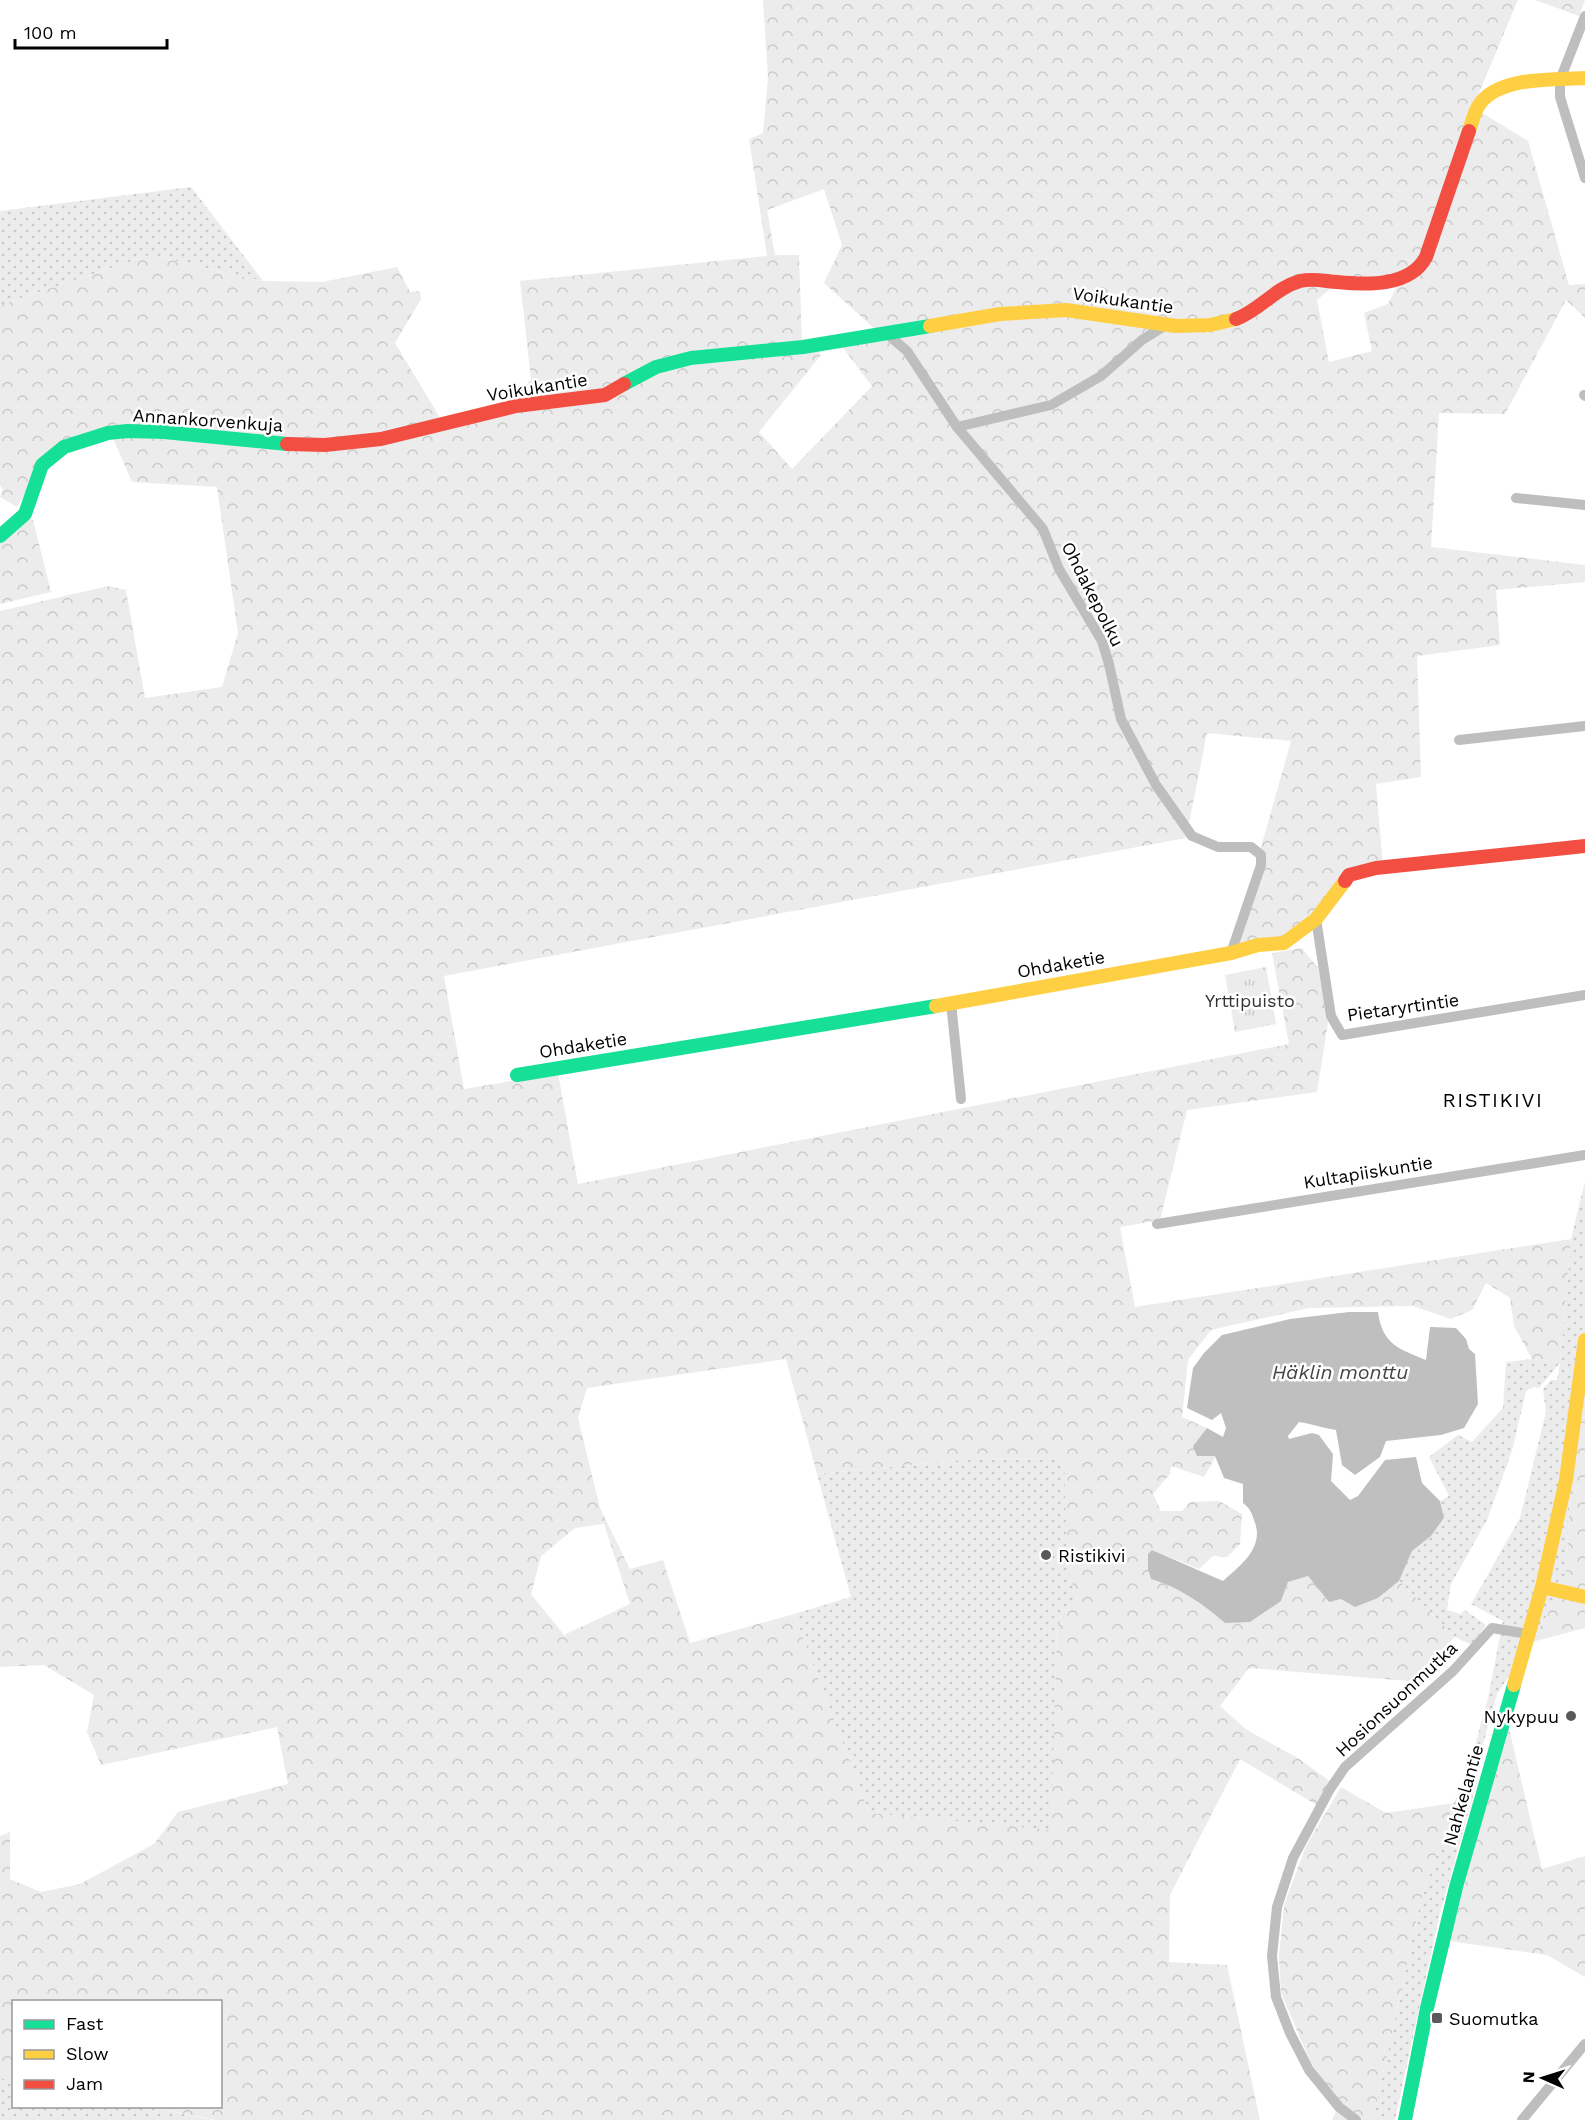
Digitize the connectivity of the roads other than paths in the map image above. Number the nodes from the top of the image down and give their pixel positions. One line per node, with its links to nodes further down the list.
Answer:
1 (1585, 16): 3 (street)
2 (1585, 78): 3 (street, Voikukantie)
3 (1560, 80): 4 (street); 5 (street, Voikukantie)
4 (1585, 178)
5 (1166, 325): 6 (street, Voikukantie); 8 (street)
6 (886, 333): 7 (street, Voikukantie); 8 (street, Ohdakepolku)
7 (426, 427): 11 (street, Annankorvenkuja)
8 (957, 427): 16 (street, Ohdakepolku)
9 (1516, 498): 10 (street)
10 (1585, 505)
11 (0, 536)
12 (1585, 726): 13 (street)
13 (1459, 740)
14 (1585, 846): 15 (street, Ohdaketie)
15 (1316, 919): 16 (street, Ohdaketie); 17 (street, Pietaryrtintie)
16 (1231, 952): 18 (street, Ohdaketie)
17 (1585, 995)
18 (951, 1003): 19 (street, Ohdaketie); 20 (street)
19 (517, 1075)
20 (961, 1099)
21 (1585, 1155): 22 (street, Kultapiiskuntie)
22 (1157, 1224)
23 (1585, 1340): 24 (street, Nahkelantie)
24 (1542, 1587): 25 (street); 26 (street, Nahkelantie)
25 (1585, 1597)
26 (1528, 1634): 28 (street, Hosionsuonmutka); 29 (street, Nahkelantie)
27 (1585, 2044): 30 (street)
28 (1356, 2120)
29 (1405, 2120)
30 (1522, 2120)

